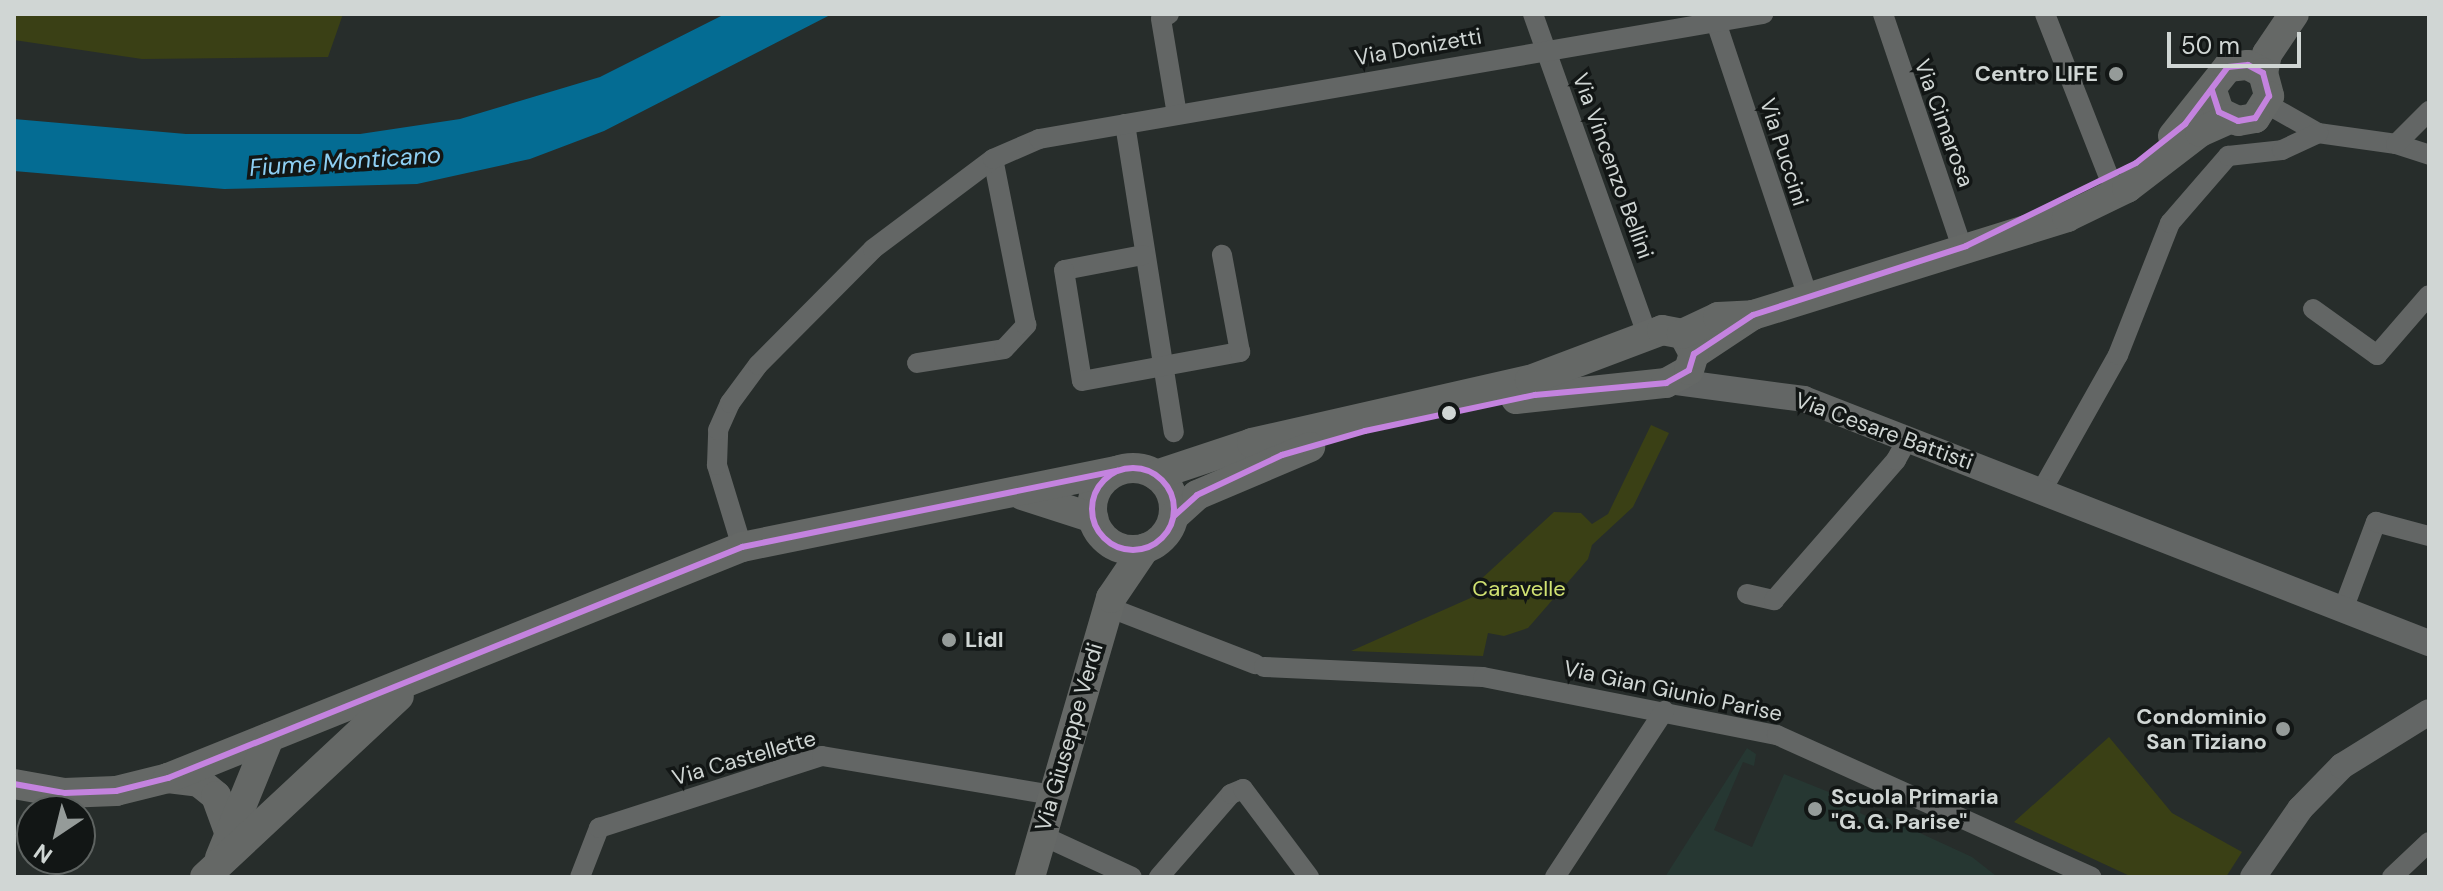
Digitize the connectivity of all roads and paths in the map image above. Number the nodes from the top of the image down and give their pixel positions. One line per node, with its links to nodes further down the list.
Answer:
1 (1169, 14): 14 (street)
2 (1533, 14): 9 (street, Via Vincenzo Bellini)
3 (1763, 14): 8 (street, Via Donizetti)
4 (1883, 14): 22 (street, Via Cimarosa)
5 (2045, 14): 21 (street)
6 (2273, 14): 10 (main road)
7 (2294, 14): 10 (main road)
8 (1716, 22): 9 (street, Via Donizetti); 26 (street, Via Puccini)
9 (1545, 48): 14 (street, Via Donizetti); 28 (street, Via Vincenzo Bellini)
10 (2249, 69): 11 (main road); 12 (main road)
11 (2212, 90): 15 (main road); 21 (main road)
12 (2267, 104): 15 (main road); 17 (street)
13 (2429, 111): 18 (street)
14 (1177, 115): 16 (street, Via Donizetti)
15 (2229, 119): 22 (main road)
16 (1125, 124): 20 (street, Via Donizetti); 23 (street)
17 (2318, 133): 18 (street); 39 (street)
18 (2396, 144): 19 (street)
19 (2429, 155)
20 (993, 159): 30 (street); 44 (street, Via Donizetti)
21 (2109, 177): 22 (main road)
22 (1964, 247): 26 (main road)
23 (1143, 255): 31 (street); 31 (street)
24 (1222, 255): 31 (street)
25 (2429, 295): 27 (street)
26 (1808, 297): 29 (main road)
27 (2313, 309)
28 (1636, 341): 29 (main road); 33 (main road); 38 (main road)
29 (1690, 349): 32 (main road); 34 (street)
30 (917, 363)
31 (1160, 366): 35 (street)
32 (1669, 381): 33 (main road); 34 (street, Via Cesare Battisti)
33 (1637, 383): 41 (main road)
34 (1722, 385): 36 (street, Via Cesare Battisti)
35 (1174, 432)
36 (1908, 438): 39 (street, Via Cesare Battisti); 46 (street)
37 (1117, 471): 38 (main road); 40 (main road); 42 (main road)
38 (1156, 475): 41 (main road)
39 (2042, 490): 48 (street, Via Cesare Battisti)
40 (1008, 492): 42 (main road); 44 (main road)
41 (1174, 516): 45 (main road)
42 (1101, 530): 45 (main road); 47 (main road, Via Giuseppe Verdi)
43 (2429, 536): 48 (street)
44 (742, 547): 50 (main road)
45 (1145, 548): 47 (main road, Via Giuseppe Verdi)
46 (1747, 594)
47 (1110, 602): 51 (street, Via Gian Giunio Parise); 56 (main road, Via Giuseppe Verdi)
48 (2344, 607): 49 (street, Via Cesare Battisti)
49 (2429, 643)
50 (431, 672): 53 (main road); 57 (main road)
51 (1664, 711): 67 (street); 68 (street, Via Gian Giunio Parise)
52 (2429, 712): 69 (street)
53 (269, 738): 54 (main road); 57 (main road); 58 (main road)
54 (168, 778): 55 (main road); 58 (main road)
55 (14, 784)
56 (1052, 795): 59 (main road, Via Giuseppe Verdi); 62 (street, Via Castellette)
57 (283, 801): 61 (main road)
58 (229, 832): 61 (main road)
59 (1041, 835): 63 (main road, Via Giuseppe Verdi); 64 (street)
60 (2429, 842): 70 (street)
61 (211, 871)
62 (580, 877)
63 (1030, 877)
64 (1132, 877)
65 (1159, 877): 66 (street)
66 (1309, 877)
67 (1555, 877)
68 (2091, 877)
69 (2253, 877)
70 (2392, 877)

